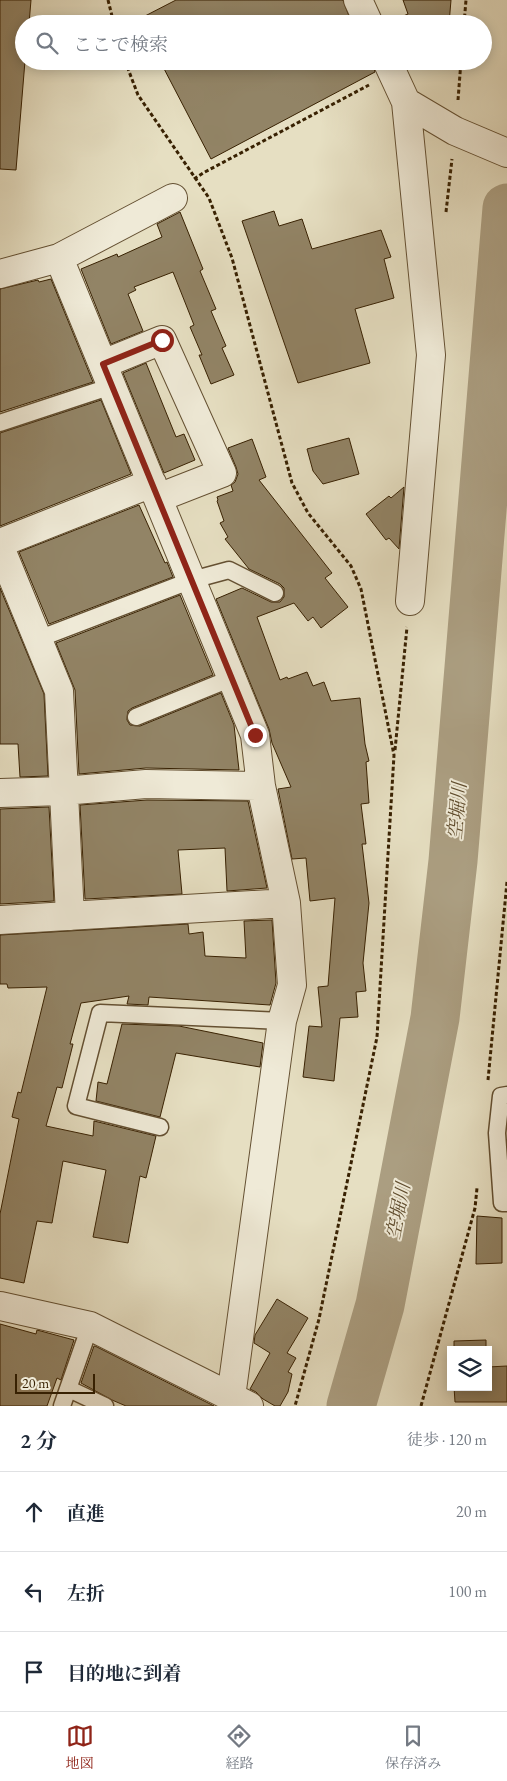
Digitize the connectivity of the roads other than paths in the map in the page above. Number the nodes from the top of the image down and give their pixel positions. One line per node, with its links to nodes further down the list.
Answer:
1 (358, 0): 2 (street)
2 (365, 15)
3 (391, 70): 4 (street)
4 (406, 102): 5 (street); 16 (street)
5 (507, 153)
6 (173, 198): 7 (street)
7 (59, 258): 8 (street); 9 (street)
8 (0, 274)
9 (107, 375): 10 (lane); 11 (street); 11 (street)
10 (0, 423)
11 (155, 491): 12 (street); 14 (street)
12 (0, 543)
13 (0, 547): 17 (street)
14 (192, 580): 15 (lane); 17 (lane); 18 (street)
15 (275, 594)
16 (410, 601)
17 (38, 640): 21 (street)
18 (232, 678): 19 (lane); 20 (street)
19 (136, 717)
20 (261, 786): 21 (street); 23 (street)
21 (63, 791): 22 (street); 24 (street)
22 (0, 793)
23 (286, 903): 24 (street); 26 (street)
24 (70, 916): 25 (street)
25 (0, 920)
26 (282, 1021): 28 (lane); 33 (street)
27 (507, 1096): 29 (lane)
28 (160, 1127)
29 (507, 1203)
30 (0, 1306): 31 (street)
31 (90, 1326): 32 (lane); 33 (street)
32 (69, 1389): 34 (lane); 35 (lane)
33 (240, 1401)
34 (62, 1406)
35 (105, 1406)

